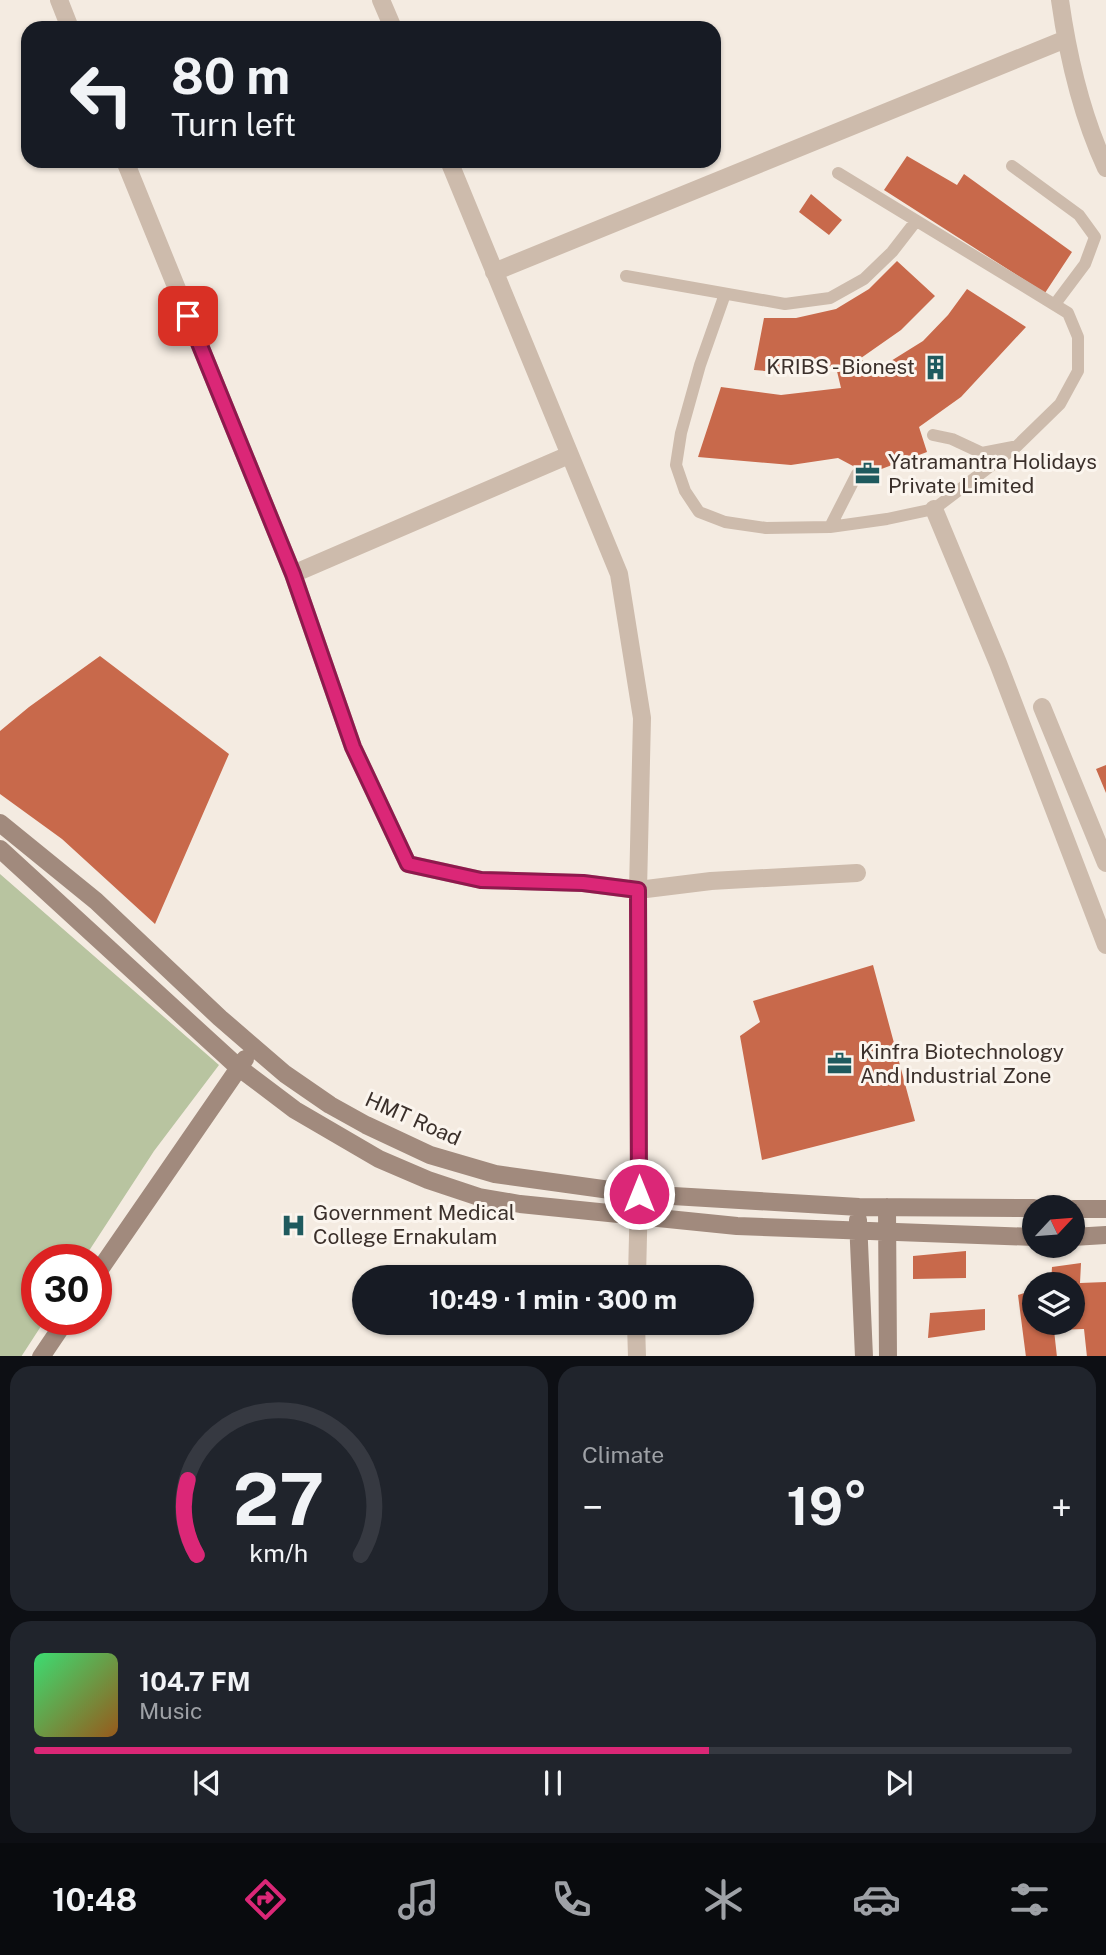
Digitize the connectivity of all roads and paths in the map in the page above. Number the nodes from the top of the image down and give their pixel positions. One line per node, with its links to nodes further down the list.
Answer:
1 (59, 0): 4 (street)
2 (382, 0): 5 (street)
3 (1060, 0): 6 (street)
4 (68, 21)
5 (390, 21)
6 (1066, 39): 10 (street); 13 (street)
7 (1012, 166): 16 (lane)
8 (128, 168): 23 (street)
9 (452, 168): 13 (street)
10 (1106, 169)
11 (838, 173): 12 (lane)
12 (916, 221): 15 (lane); 16 (lane)
13 (494, 272): 19 (street)
14 (626, 276): 15 (lane)
15 (725, 294): 22 (lane)
16 (1055, 304): 18 (lane)
17 (933, 435): 18 (lane)
18 (1017, 446): 21 (lane)
19 (569, 455): 23 (street); 29 (street)
20 (857, 474): 22 (lane)
21 (934, 509): 22 (lane); 30 (street)
22 (830, 527)
23 (293, 574): 29 (street)
24 (1041, 707): 27 (street)
25 (0, 823): 31 (main road, HMT Road)
26 (0, 849): 32 (main road)
27 (1106, 863)
28 (858, 873): 29 (street)
29 (638, 890): 33 (street)
30 (1106, 945)
31 (255, 1048): 32 (main road); 33 (main road, HMT Road)
32 (237, 1067): 39 (main road); 45 (main road)
33 (639, 1194): 34 (main road, HMT Road); 39 (street)
34 (859, 1207): 35 (main road, HMT Road); 40 (main road)
35 (887, 1207): 36 (main road, HMT Road); 41 (main road)
36 (1022, 1208)
37 (1085, 1209): 38 (main road)
38 (1106, 1209)
39 (639, 1217): 40 (main road); 46 (street)
40 (858, 1230): 41 (main road); 51 (main road)
41 (888, 1233): 44 (main road); 52 (main road)
42 (1106, 1235): 43 (main road)
43 (1085, 1236)
44 (1022, 1237)
45 (112, 1251)
46 (637, 1265)
47 (56, 1335): 49 (main road)
48 (636, 1335): 50 (street)
49 (41, 1356)
50 (637, 1356)
51 (864, 1356)
52 (888, 1356)

